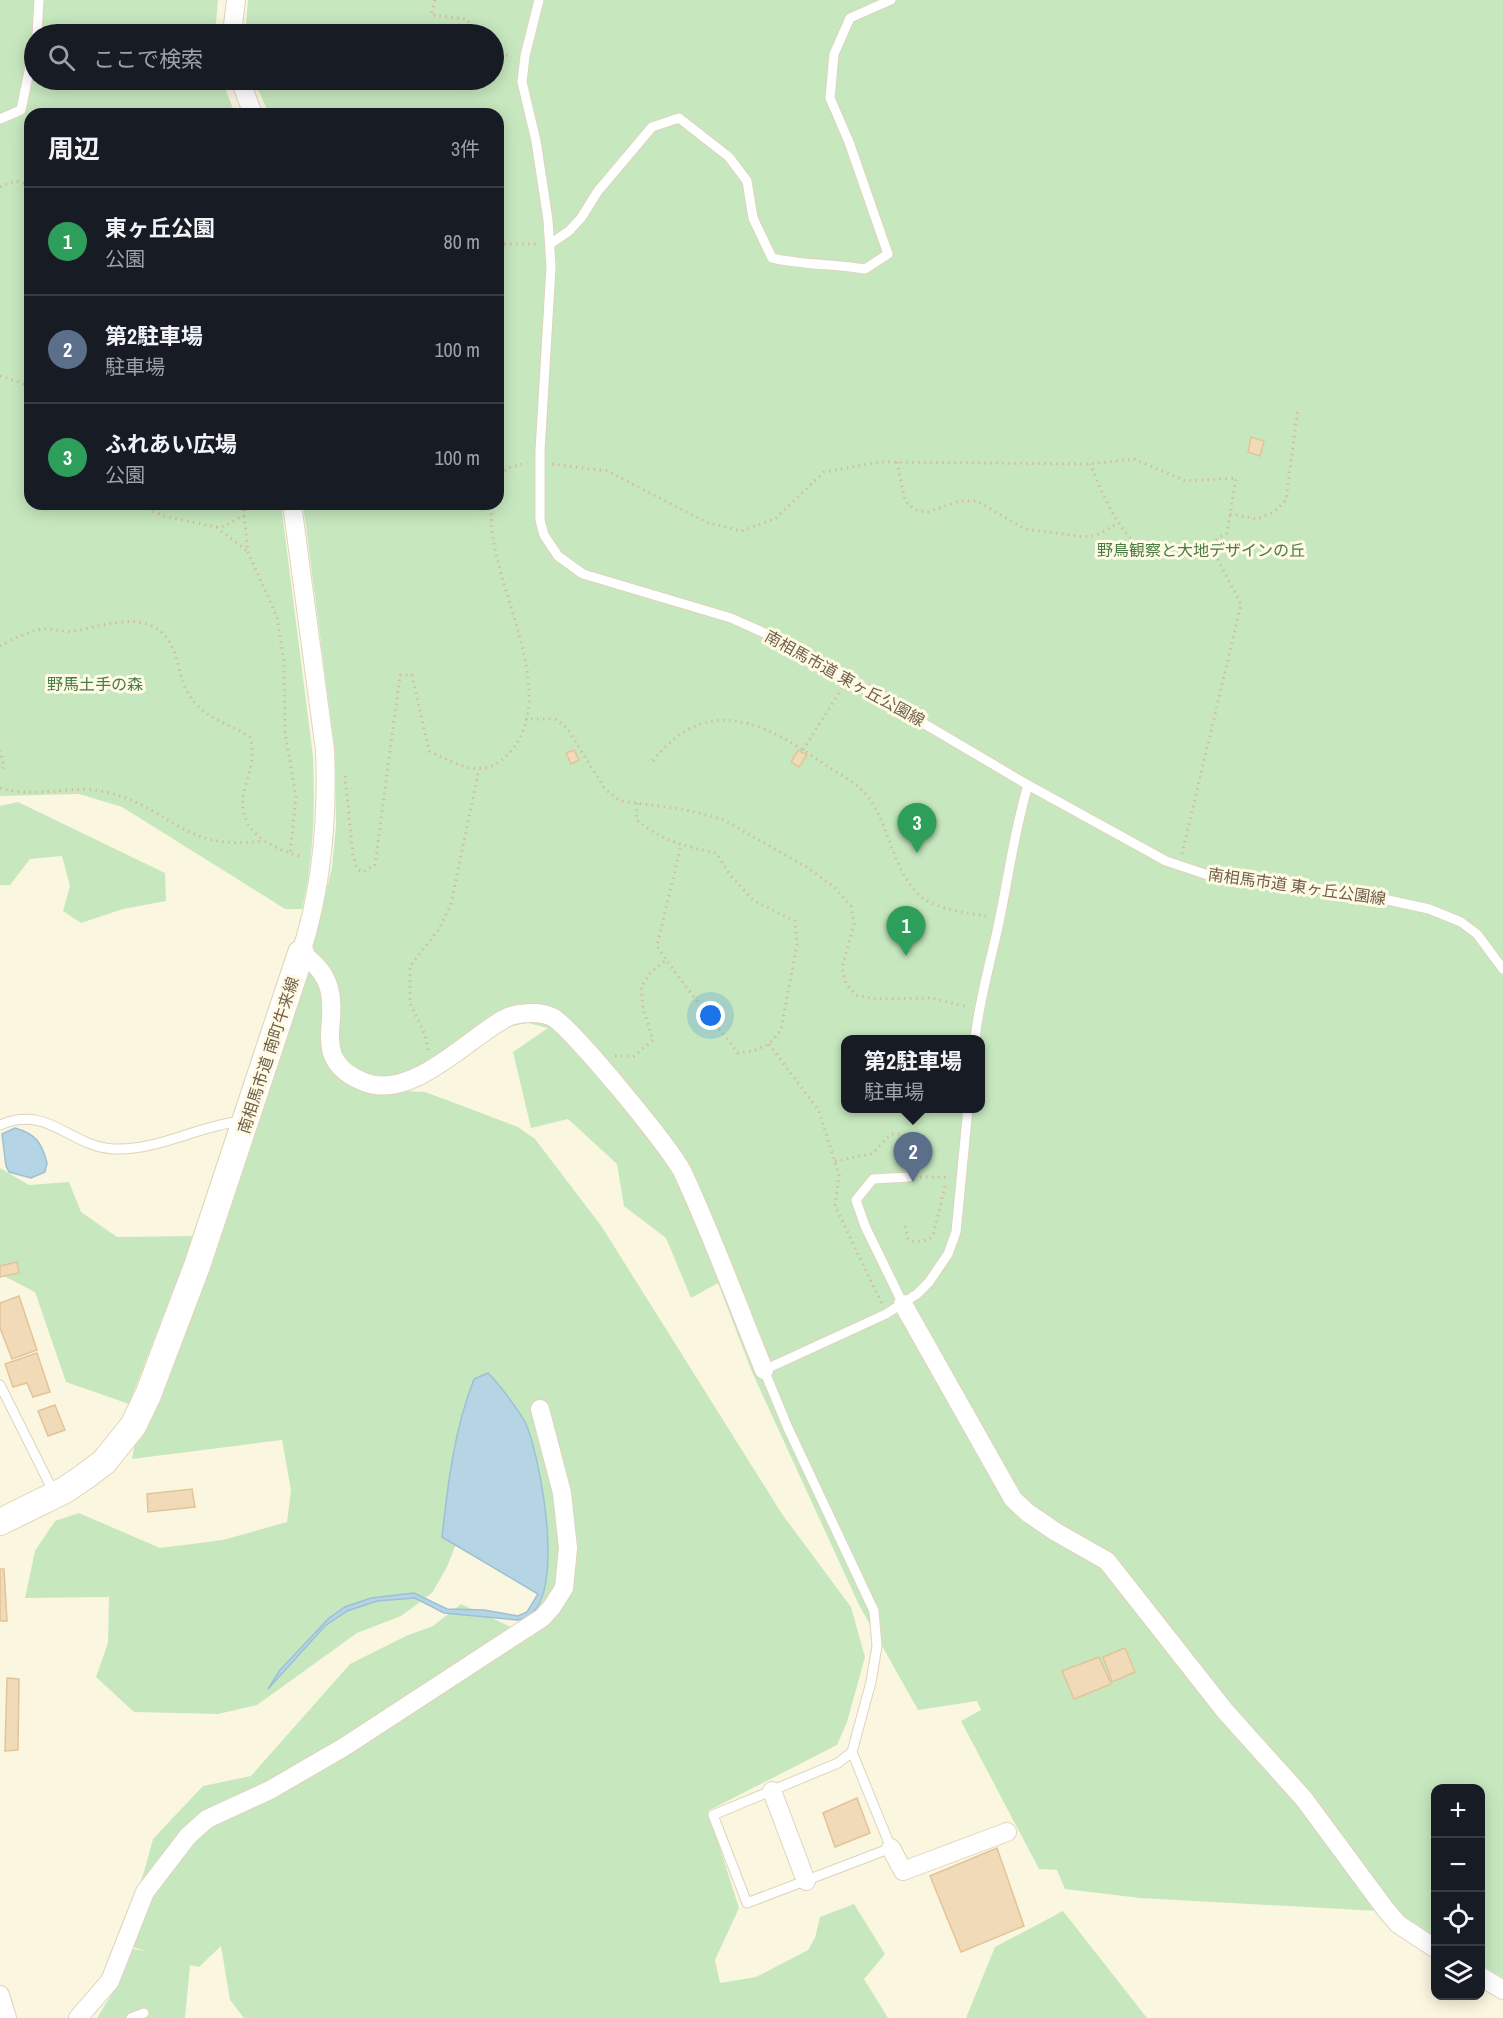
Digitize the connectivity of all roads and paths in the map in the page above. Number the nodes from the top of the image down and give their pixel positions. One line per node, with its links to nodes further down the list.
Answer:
1 (39, 0): 6 (lane)
2 (236, 0): 7 (street)
3 (435, 0): 8 (path)
4 (539, 0): 10 (lane, 南相馬市道 東ヶ丘公園線)
5 (891, 0): 18 (lane)
6 (38, 24)
7 (233, 24)
8 (470, 24)
9 (504, 55): 10 (path)
10 (525, 56): 18 (lane, 南相馬市道 東ヶ丘公園線)
11 (25, 90): 14 (lane)
12 (244, 90): 13 (street)
13 (251, 108)
14 (0, 119)
15 (24, 183): 16 (path)
16 (0, 187)
17 (504, 244): 18 (path)
18 (550, 244): 23 (lane, 南相馬市道 東ヶ丘公園線)
19 (0, 376): 20 (path)
20 (24, 384)
21 (1298, 408): 30 (path)
22 (897, 462): 23 (path); 24 (path); 32 (path)
23 (541, 464): 25 (path); 37 (lane, 南相馬市道 東ヶ丘公園線)
24 (1090, 464): 30 (path); 32 (path)
25 (504, 472)
26 (150, 510): 33 (path)
27 (244, 510): 31 (path)
28 (293, 510): 51 (street, 南相馬市道 南町牛来線)
29 (492, 510): 38 (path)
30 (1230, 514): 34 (path)
31 (244, 515): 33 (path); 35 (path)
32 (1118, 524): 34 (path)
33 (216, 527): 35 (path)
34 (1209, 543): 52 (path)
35 (248, 552): 50 (path)
36 (0, 646): 48 (path)
37 (846, 678): 40 (path); 45 (lane, 南相馬市道 東ヶ丘公園線)
38 (525, 719): 43 (path); 47 (path)
39 (0, 750): 44 (path)
40 (803, 750): 41 (path); 53 (path)
41 (653, 761)
42 (344, 766): 43 (path)
43 (480, 769): 61 (path)
44 (0, 772)
45 (1028, 785): 52 (lane, 南相馬市道 東ヶ丘公園線); 53 (lane)
46 (0, 788): 48 (path)
47 (637, 803): 49 (path); 57 (path)
48 (262, 841): 50 (path)
49 (681, 845): 55 (path); 59 (path)
50 (290, 854): 51 (path)
51 (322, 861): 54 (street, 南相馬市道 南町牛来線)
52 (1180, 867): 56 (lane, 南相馬市道 東ヶ丘公園線)
53 (1000, 917): 57 (lane)
54 (301, 953): 61 (street); 63 (street, 南相馬市道 南町牛来線)
55 (666, 960): 59 (path); 60 (path)
56 (1503, 969)
57 (978, 1011): 58 (lane)
58 (976, 1035)
59 (769, 1044): 66 (path)
60 (593, 1056): 61 (street); 72 (street)
61 (435, 1065)
62 (968, 1113): 70 (lane)
63 (246, 1121): 64 (lane); 75 (street, 南相馬市道 南町牛来線)
64 (0, 1125)
65 (912, 1135): 66 (path)
66 (835, 1161): 71 (path)
67 (949, 1167): 69 (path)
68 (909, 1177): 70 (lane)
69 (905, 1226)
70 (903, 1304): 71 (lane); 82 (street)
71 (886, 1314): 72 (lane)
72 (764, 1370): 77 (lane)
73 (0, 1385): 75 (lane)
74 (540, 1409): 88 (street)
75 (56, 1495): 76 (street, 南相馬市道 南町牛来線)
76 (0, 1522)
77 (852, 1752): 78 (lane); 80 (lane)
78 (772, 1791): 81 (street); 81 (lane)
79 (1007, 1832): 80 (street)
80 (891, 1848): 81 (lane)
81 (806, 1881)
82 (1431, 1946)
83 (1485, 1979): 84 (street)
84 (1503, 1990)
85 (0, 1995): 87 (street)
86 (144, 2013): 89 (lane)
87 (7, 2018)
88 (78, 2018)
89 (131, 2018)

